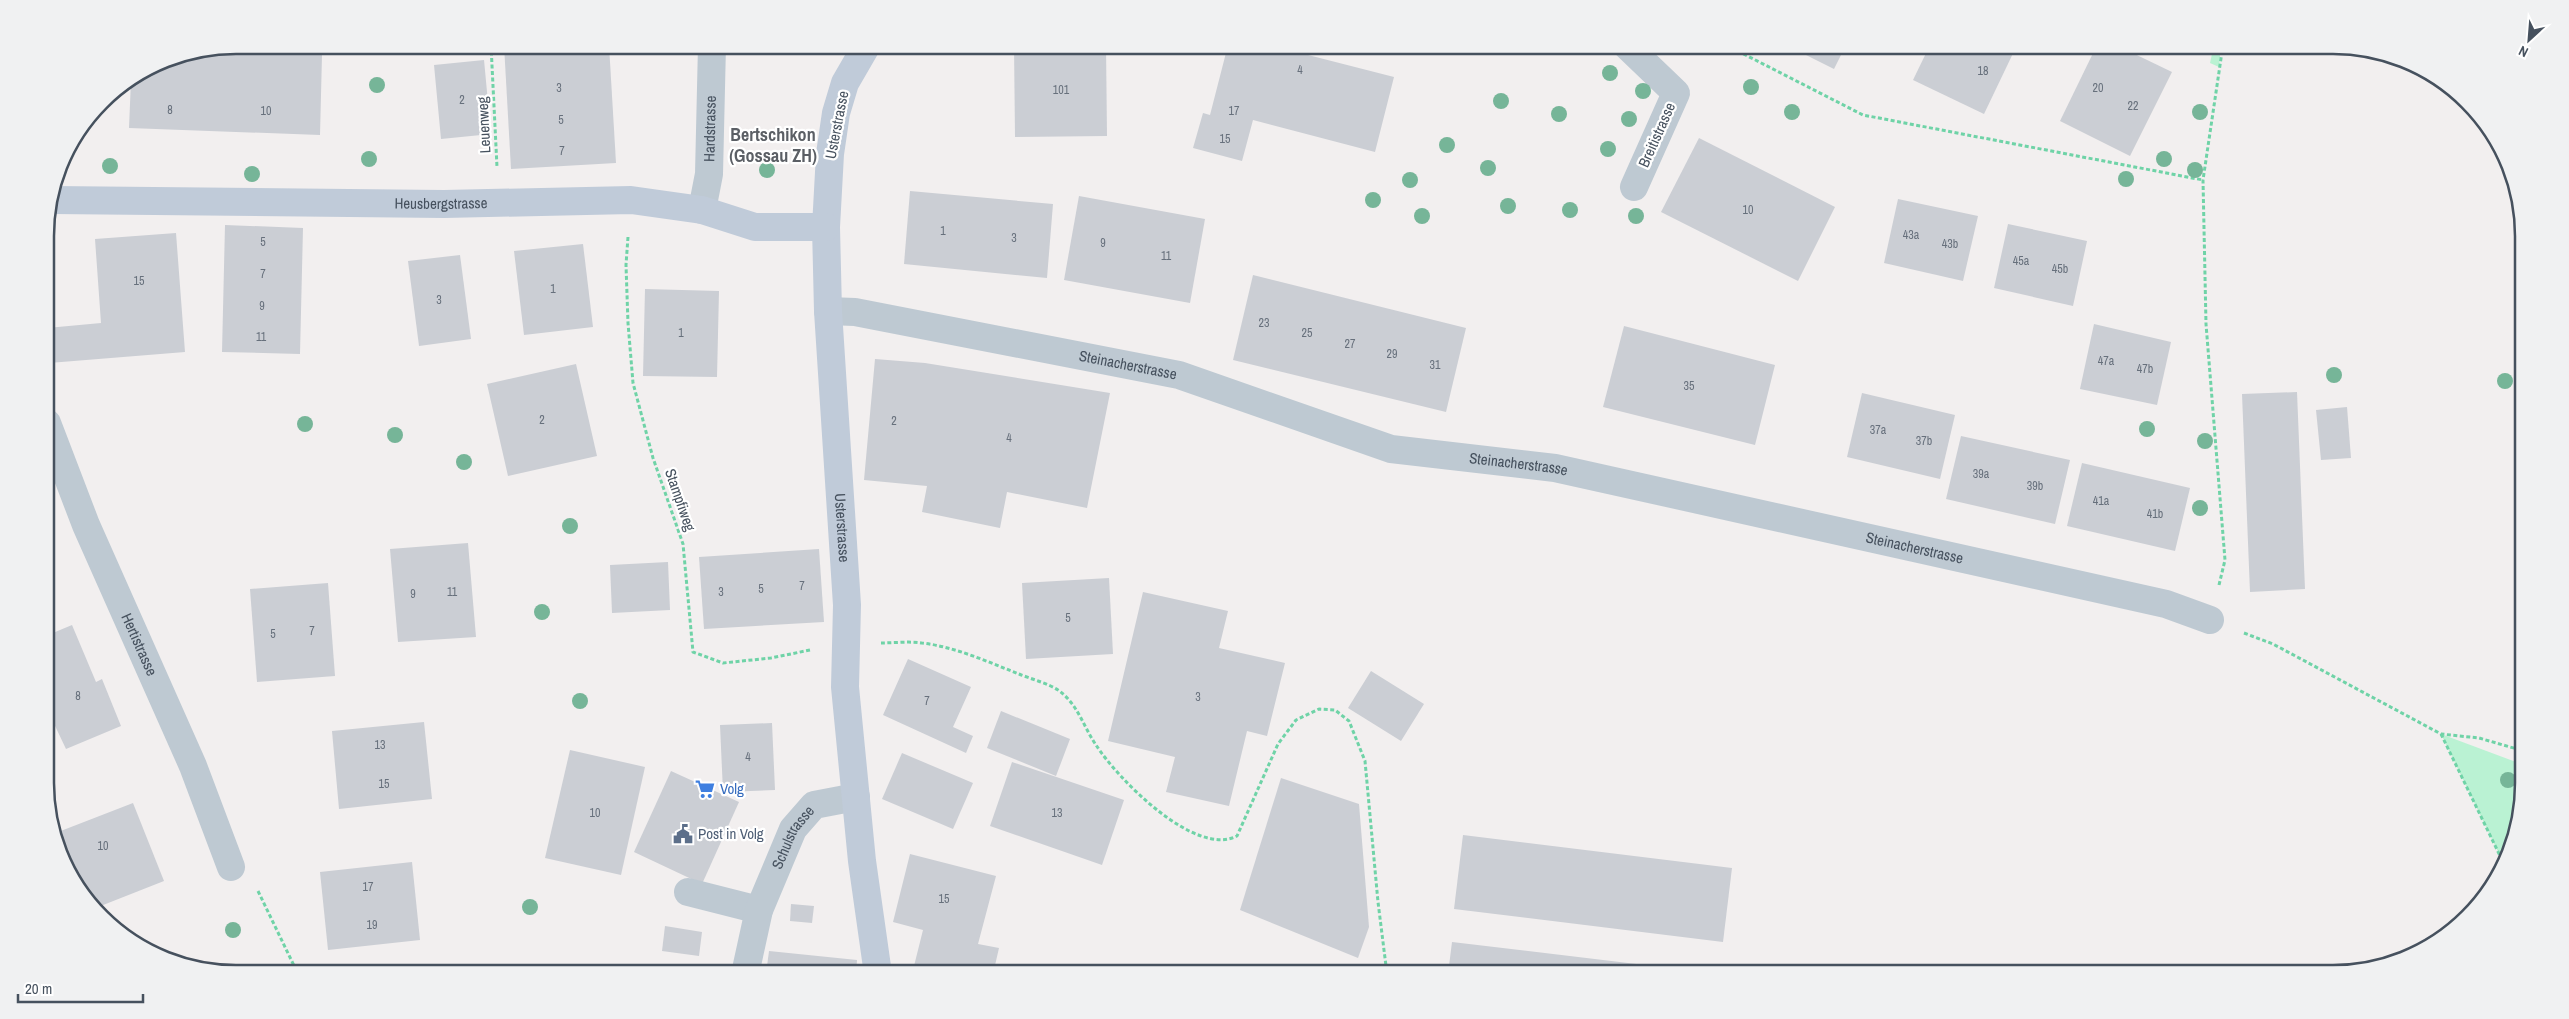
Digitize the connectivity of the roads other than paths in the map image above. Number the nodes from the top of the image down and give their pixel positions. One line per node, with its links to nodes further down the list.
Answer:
1 (712, 54): 6 (street, Hardstrasse)
2 (862, 54): 7 (street, Usterstrasse)
3 (1635, 54): 4 (street, Breitistrasse)
4 (1634, 187)
5 (57, 200): 6 (street, Heusbergstrasse)
6 (702, 210): 7 (street, Heusbergstrasse)
7 (826, 227): 8 (street, Usterstrasse)
8 (828, 311): 10 (street, Steinacherstrasse); 11 (street, Usterstrasse)
9 (54, 444): 12 (street, Hertistrasse)
10 (2210, 620)
11 (856, 797): 14 (street, Schulstrasse); 16 (street, Usterstrasse)
12 (231, 867)
13 (688, 892): 14 (street)
14 (760, 910): 15 (street, Schulstrasse)
15 (747, 965)
16 (877, 965)

